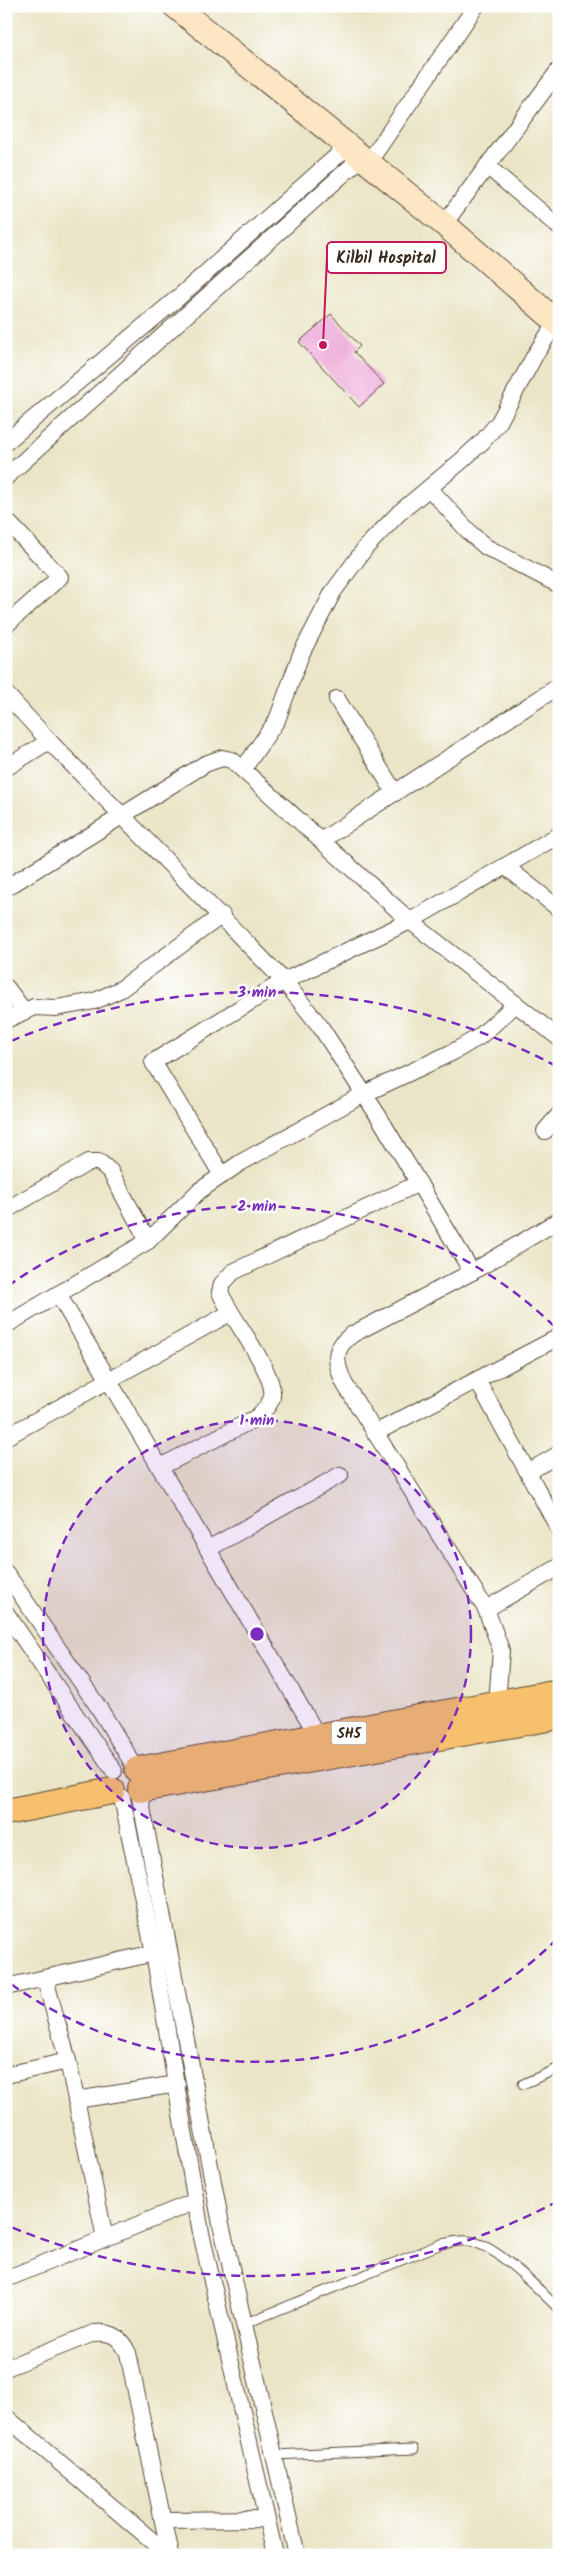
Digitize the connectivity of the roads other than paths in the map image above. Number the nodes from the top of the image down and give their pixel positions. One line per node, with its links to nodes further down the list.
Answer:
1 (175, 6): 4 (main road)
2 (476, 6): 4 (street)
3 (559, 70): 5 (street)
4 (359, 156): 6 (main road); 9 (street); 10 (street)
5 (487, 166): 6 (street); 7 (street)
6 (444, 224): 8 (main road)
7 (559, 227)
8 (558, 321): 11 (street)
9 (6, 442)
10 (6, 477)
11 (429, 488): 13 (street); 20 (street)
12 (6, 520): 14 (street)
13 (559, 585)
14 (6, 625)
15 (559, 686): 21 (street)
16 (6, 694): 18 (street)
17 (337, 699): 21 (street)
18 (48, 741): 19 (street); 22 (street)
19 (6, 768)
20 (244, 768): 22 (street); 24 (street)
21 (395, 793): 24 (street)
22 (123, 816): 26 (street); 28 (street)
23 (559, 834): 25 (street)
24 (322, 840): 29 (street)
25 (505, 866): 27 (street); 29 (street)
26 (6, 888)
27 (559, 909)
28 (222, 915): 30 (street); 33 (street)
29 (410, 921): 30 (street); 32 (street)
30 (284, 981): 36 (street); 39 (street)
31 (6, 987): 33 (street)
32 (516, 1004): 35 (street); 36 (street)
33 (24, 1011): 34 (street)
34 (6, 1020)
35 (559, 1038)
36 (364, 1094): 39 (street); 40 (street)
37 (559, 1115): 38 (street)
38 (545, 1131)
39 (222, 1176): 43 (street)
40 (419, 1183): 44 (street); 46 (street)
41 (6, 1210): 43 (street)
42 (559, 1220): 44 (street)
43 (148, 1241): 45 (street)
44 (472, 1272): 51 (street)
45 (58, 1294): 47 (street); 49 (street)
46 (230, 1313): 49 (street); 54 (street)
47 (6, 1325)
48 (559, 1337): 50 (street)
49 (108, 1380): 52 (street); 54 (street)
50 (477, 1380): 51 (street); 55 (street)
51 (375, 1433): 61 (street)
52 (6, 1437)
53 (559, 1454): 55 (street)
54 (160, 1468): 58 (street)
55 (528, 1472): 57 (street)
56 (340, 1475): 58 (street)
57 (559, 1529)
58 (208, 1548): 66 (street)
59 (559, 1567): 61 (street)
60 (6, 1573): 67 (street)
61 (486, 1609): 64 (street)
62 (6, 1613): 67 (street)
63 (559, 1692): 64 (main road, SH5)
64 (497, 1704): 66 (main road, SH5)
65 (559, 1716): 67 (main road, SH5)
66 (319, 1738): 67 (main road, SH5)
67 (126, 1782): 68 (main road, SH5); 69 (main road, SH5); 70 (street); 83 (street)
68 (6, 1794)
69 (6, 1812)
70 (154, 1953): 71 (street); 76 (street)
71 (45, 1979): 72 (street); 73 (street)
72 (6, 1987)
73 (68, 2061): 75 (street); 78 (street)
74 (559, 2068): 77 (lane)
75 (6, 2075)
76 (177, 2084): 78 (street); 79 (street)
77 (523, 2084)
78 (76, 2100): 80 (street)
79 (196, 2201): 80 (street); 88 (street)
80 (105, 2238): 81 (street)
81 (6, 2279)
82 (559, 2309): 83 (lane)
83 (244, 2324): 87 (street)
84 (6, 2368): 89 (street)
85 (6, 2417): 90 (street)
86 (414, 2450): 87 (lane)
87 (274, 2455): 92 (street)
88 (267, 2519): 89 (street); 91 (street)
89 (163, 2520): 90 (street)
90 (170, 2555)
91 (275, 2555)
92 (297, 2555)

